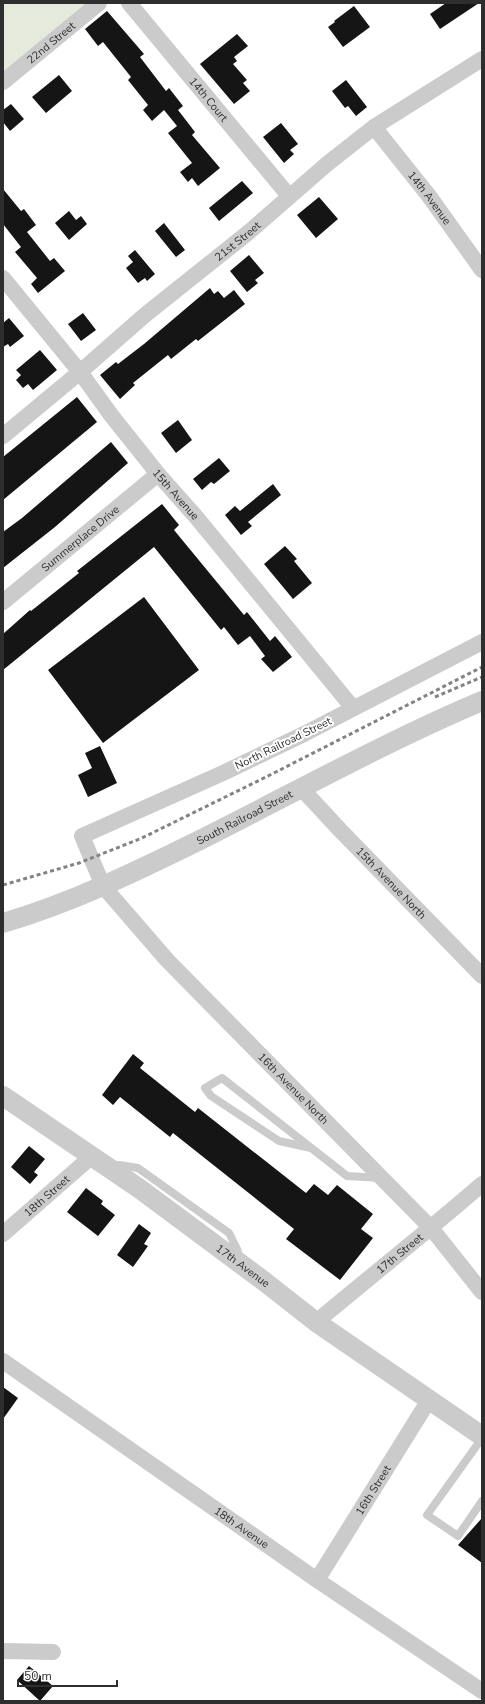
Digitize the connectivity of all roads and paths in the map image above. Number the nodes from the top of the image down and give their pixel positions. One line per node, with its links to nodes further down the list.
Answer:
1 (99, 3): 4 (street, 22nd Street)
2 (129, 3): 6 (street, 14th Court)
3 (482, 59): 5 (street, 21st Street)
4 (3, 82)
5 (374, 127): 6 (street, 21st Street); 7 (street, 14th Avenue)
6 (289, 196): 9 (street, 21st Street)
7 (482, 270)
8 (3, 278): 9 (street, 15th Avenue)
9 (80, 372): 10 (street, 21st Street); 11 (street, 15th Avenue)
10 (3, 436)
11 (158, 474): 12 (street, Summerplace Drive); 15 (street, 15th Avenue)
12 (3, 602)
13 (482, 642): 15 (street, North Railroad Street)
14 (482, 701): 16 (street, South Railroad Street)
15 (353, 708): 17 (street, North Railroad Street)
16 (301, 788): 18 (street, South Railroad Street); 20 (street, 15th Avenue North)
17 (82, 836): 18 (street, 16th Avenue North)
18 (103, 886): 19 (street, South Railroad Street); 24 (street, 16th Avenue North)
19 (3, 923)
20 (482, 976)
21 (3, 1096): 23 (street, 17th Avenue)
22 (311, 1148): 22 (lane); 24 (lane)
23 (99, 1162): 27 (street, 18th Street); 29 (street, 17th Avenue)
24 (383, 1178): 26 (street, 16th Avenue North)
25 (482, 1184): 26 (street, 17th Street)
26 (431, 1228): 28 (street, 16th Avenue North); 29 (street, 17th Street)
27 (3, 1234)
28 (482, 1292)
29 (316, 1322): 31 (street, 17th Avenue)
30 (3, 1361): 34 (street, 18th Avenue)
31 (429, 1400): 32 (street, 17th Avenue); 34 (street, 16th Street)
32 (482, 1437): 33 (lane)
33 (482, 1501)
34 (317, 1580): 37 (street, 18th Avenue)
35 (3, 1652): 36 (street)
36 (53, 1652)
37 (482, 1691)

